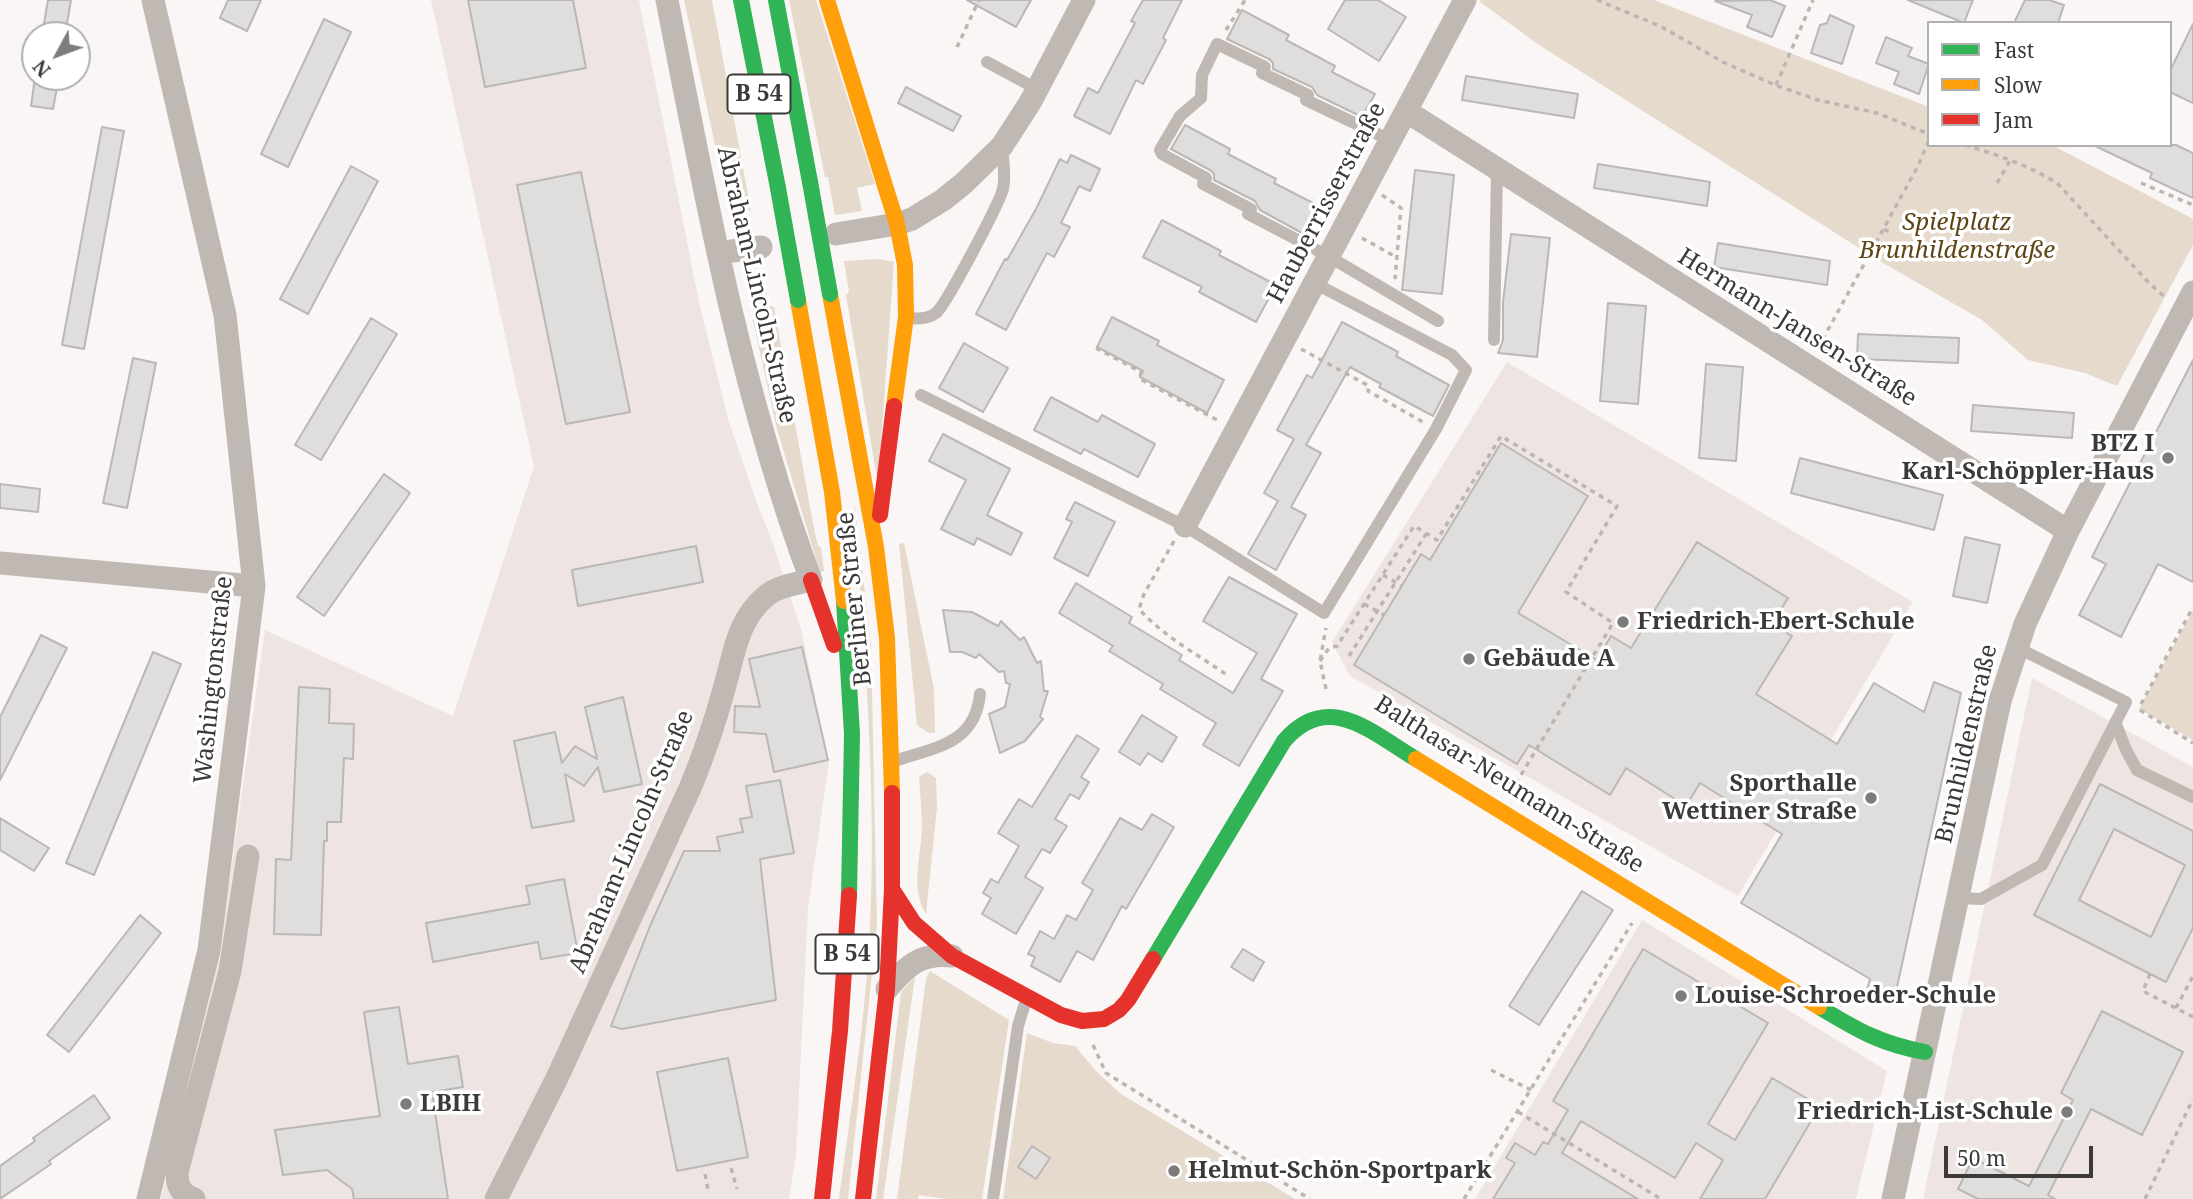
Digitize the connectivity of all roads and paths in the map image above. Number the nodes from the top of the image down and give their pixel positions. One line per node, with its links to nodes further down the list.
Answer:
1 (153, 0): 57 (street, Washingtonstraße)
2 (667, 0): 35 (street, Abraham-Lincoln-Straße)
3 (741, 0): 69 (main road, Berliner Straße / B 54, bridge)
4 (776, 0): 53 (main road, Berliner Straße / B 54, bridge)
5 (827, 0): 29 (main road)
6 (979, 0): 13 (path)
7 (1084, 0): 16 (street)
8 (1245, 0): 12 (path)
9 (1465, 0): 17 (street, Hauberrisserstraße)
10 (1597, 0): 15 (path)
11 (1813, 0): 15 (path)
12 (1217, 44): 19 (lane); 36 (lane)
13 (957, 47)
14 (987, 62): 16 (lane)
15 (1775, 85): 18 (path)
16 (1037, 89): 21 (street)
17 (1406, 111): 19 (street, Hauberrisserstraße); 24 (street, Hermann-Jansen-Straße)
18 (1927, 133)
19 (1390, 141): 27 (street, Hauberrisserstraße)
20 (1927, 145): 31 (path)
21 (1002, 146): 29 (street); 41 (lane)
22 (1972, 147): 23 (path)
23 (2011, 159): 25 (path); 40 (path)
24 (1497, 169): 44 (lane); 46 (street, Hermann-Jansen-Straße)
25 (1997, 183)
26 (2141, 183): 28 (path)
27 (1367, 184): 30 (street, Hauberrisserstraße); 37 (path)
28 (2193, 205)
29 (897, 224): 32 (street); 41 (main road)
30 (1343, 228): 36 (street, Hauberrisserstraße); 37 (path)
31 (1884, 229): 33 (path); 46 (path)
32 (836, 234)
33 (1893, 234)
34 (761, 247): 35 (street)
35 (718, 253): 56 (street, Abraham-Lincoln-Straße)
36 (1328, 256): 38 (street, Hauberrisserstraße); 39 (lane)
37 (1396, 257): 39 (path)
38 (1314, 283): 43 (street, Hauberrisserstraße); 48 (lane)
39 (1393, 295): 42 (lane)
40 (2188, 302): 51 (street, Brunhildenstraße)
41 (906, 317): 53 (main road)
42 (1438, 321)
43 (1284, 340): 48 (path); 49 (street, Hauberrisserstraße)
44 (1494, 340)
45 (1096, 348): 49 (path)
46 (1808, 366): 51 (street, Hermann-Jansen-Straße)
47 (921, 395): 50 (lane)
48 (1436, 429): 61 (lane)
49 (1236, 430): 50 (street, Hauberrisserstraße)
50 (1185, 526): 61 (lane); 66 (path)
51 (2068, 531): 63 (street, Brunhildenstraße)
52 (1426, 534): 55 (path); 64 (path); 76 (path)
53 (876, 547): 74 (main road, Berliner Straße / B 54)
54 (0, 562): 57 (street)
55 (1383, 575): 58 (path, bridge); 59 (path)
56 (811, 580): 69 (main road); 100 (street, Abraham-Lincoln-Straße)
57 (254, 586): 98 (street, Washingtonstraße)
58 (1402, 586)
59 (1364, 604): 62 (path, bridge); 65 (path)
60 (2193, 607): 70 (path)
61 (1324, 613): 65 (path)
62 (1384, 615)
63 (2016, 647): 68 (lane); 79 (street, Brunhildenstraße)
64 (1349, 656)
65 (1321, 661): 71 (path)
66 (1227, 675)
67 (980, 694): 74 (lane)
68 (2126, 702): 70 (path); 72 (lane)
69 (852, 707): 101 (main road, Berliner Straße / B 54)
70 (2139, 709): 73 (path)
71 (1332, 715): 76 (main road, Balthasar-Neumann-Straße); 88 (main road)
72 (2116, 724): 75 (lane); 79 (lane)
73 (2193, 743)
74 (891, 762): 78 (main road, Berliner Straße / B 54)
75 (2193, 797)
76 (1499, 810): 80 (main road, Balthasar-Neumann-Straße)
77 (248, 856): 99 (street)
78 (892, 889): 81 (main road); 84 (main road, Berliner Straße / B 54)
79 (1958, 898): 89 (street, Brunhildenstraße)
80 (1646, 900): 89 (main road, Balthasar-Neumann-Straße); 91 (path)
81 (952, 956): 84 (street); 85 (main road)
82 (2150, 974): 86 (path)
83 (2193, 976): 86 (path)
84 (887, 989): 102 (main road, Berliner Straße / B 54)
85 (1027, 998): 88 (main road); 103 (lane)
86 (2176, 1009): 87 (path)
87 (2193, 1017)
88 (1082, 1021): 104 (path)
89 (1924, 1052): 107 (street, Brunhildenstraße)
90 (1491, 1070): 91 (path)
91 (1531, 1090): 93 (path)
92 (2193, 1099): 108 (path)
93 (1518, 1112): 105 (path); 106 (path)
94 (731, 1168): 96 (path)
95 (705, 1174): 97 (path)
96 (737, 1189)
97 (708, 1190)
98 (148, 1199)
99 (194, 1199)
100 (496, 1199)
101 (822, 1199)
102 (863, 1199)
103 (993, 1199)
104 (1310, 1199)
105 (1464, 1199)
106 (1661, 1199)
107 (1893, 1199)
108 (2145, 1199)

